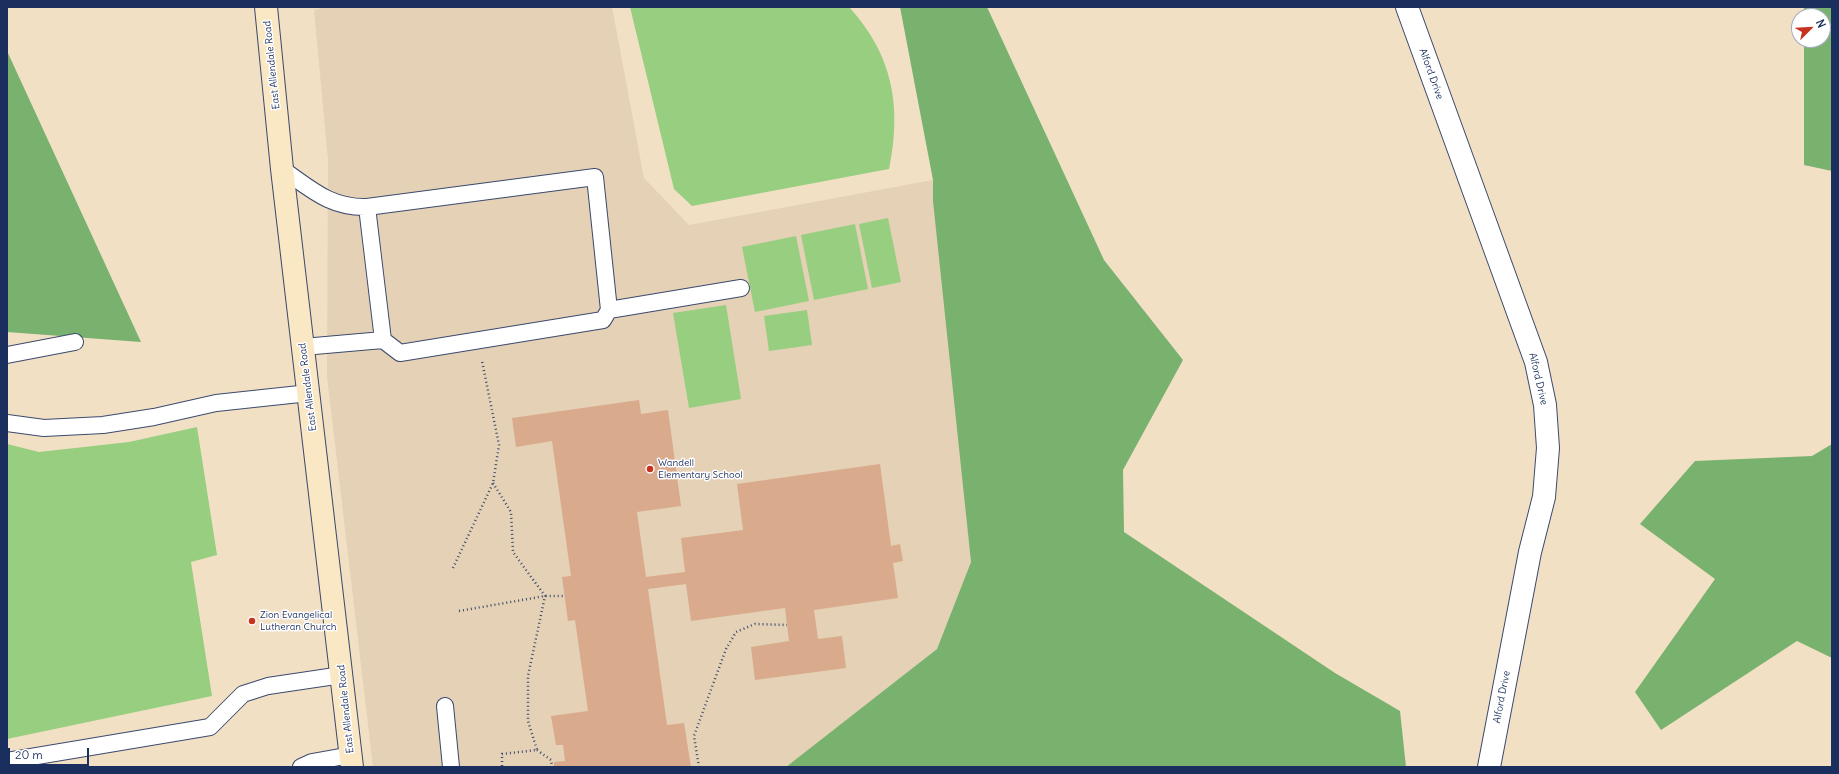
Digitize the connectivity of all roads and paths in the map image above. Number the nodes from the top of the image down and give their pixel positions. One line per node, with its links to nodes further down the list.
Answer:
1 (266, 7): 3 (main road, East Allendale Road)
2 (1406, 7): 30 (street, Alford Drive)
3 (282, 169): 4 (lane); 10 (main road, East Allendale Road)
4 (367, 207): 6 (lane); 7 (lane)
5 (741, 288): 6 (lane)
6 (609, 310): 8 (lane)
7 (383, 340): 8 (lane); 10 (lane)
8 (478, 341): 14 (path)
9 (75, 342): 11 (lane)
10 (303, 347): 12 (main road, East Allendale Road)
11 (7, 355)
12 (309, 393): 13 (lane); 20 (main road, East Allendale Road)
13 (7, 423)
14 (493, 483): 15 (path); 16 (path)
15 (453, 568)
16 (545, 596): 17 (path); 18 (path); 22 (path)
17 (564, 596)
18 (459, 611)
19 (787, 625): 29 (path)
20 (342, 675): 23 (lane); 24 (main road, East Allendale Road)
21 (445, 706): 26 (lane)
22 (537, 750): 27 (path); 28 (path)
23 (7, 761)
24 (351, 761): 25 (lane)
25 (301, 767)
26 (451, 767)
27 (502, 767)
28 (552, 767)
29 (699, 767)
30 (1489, 767)

